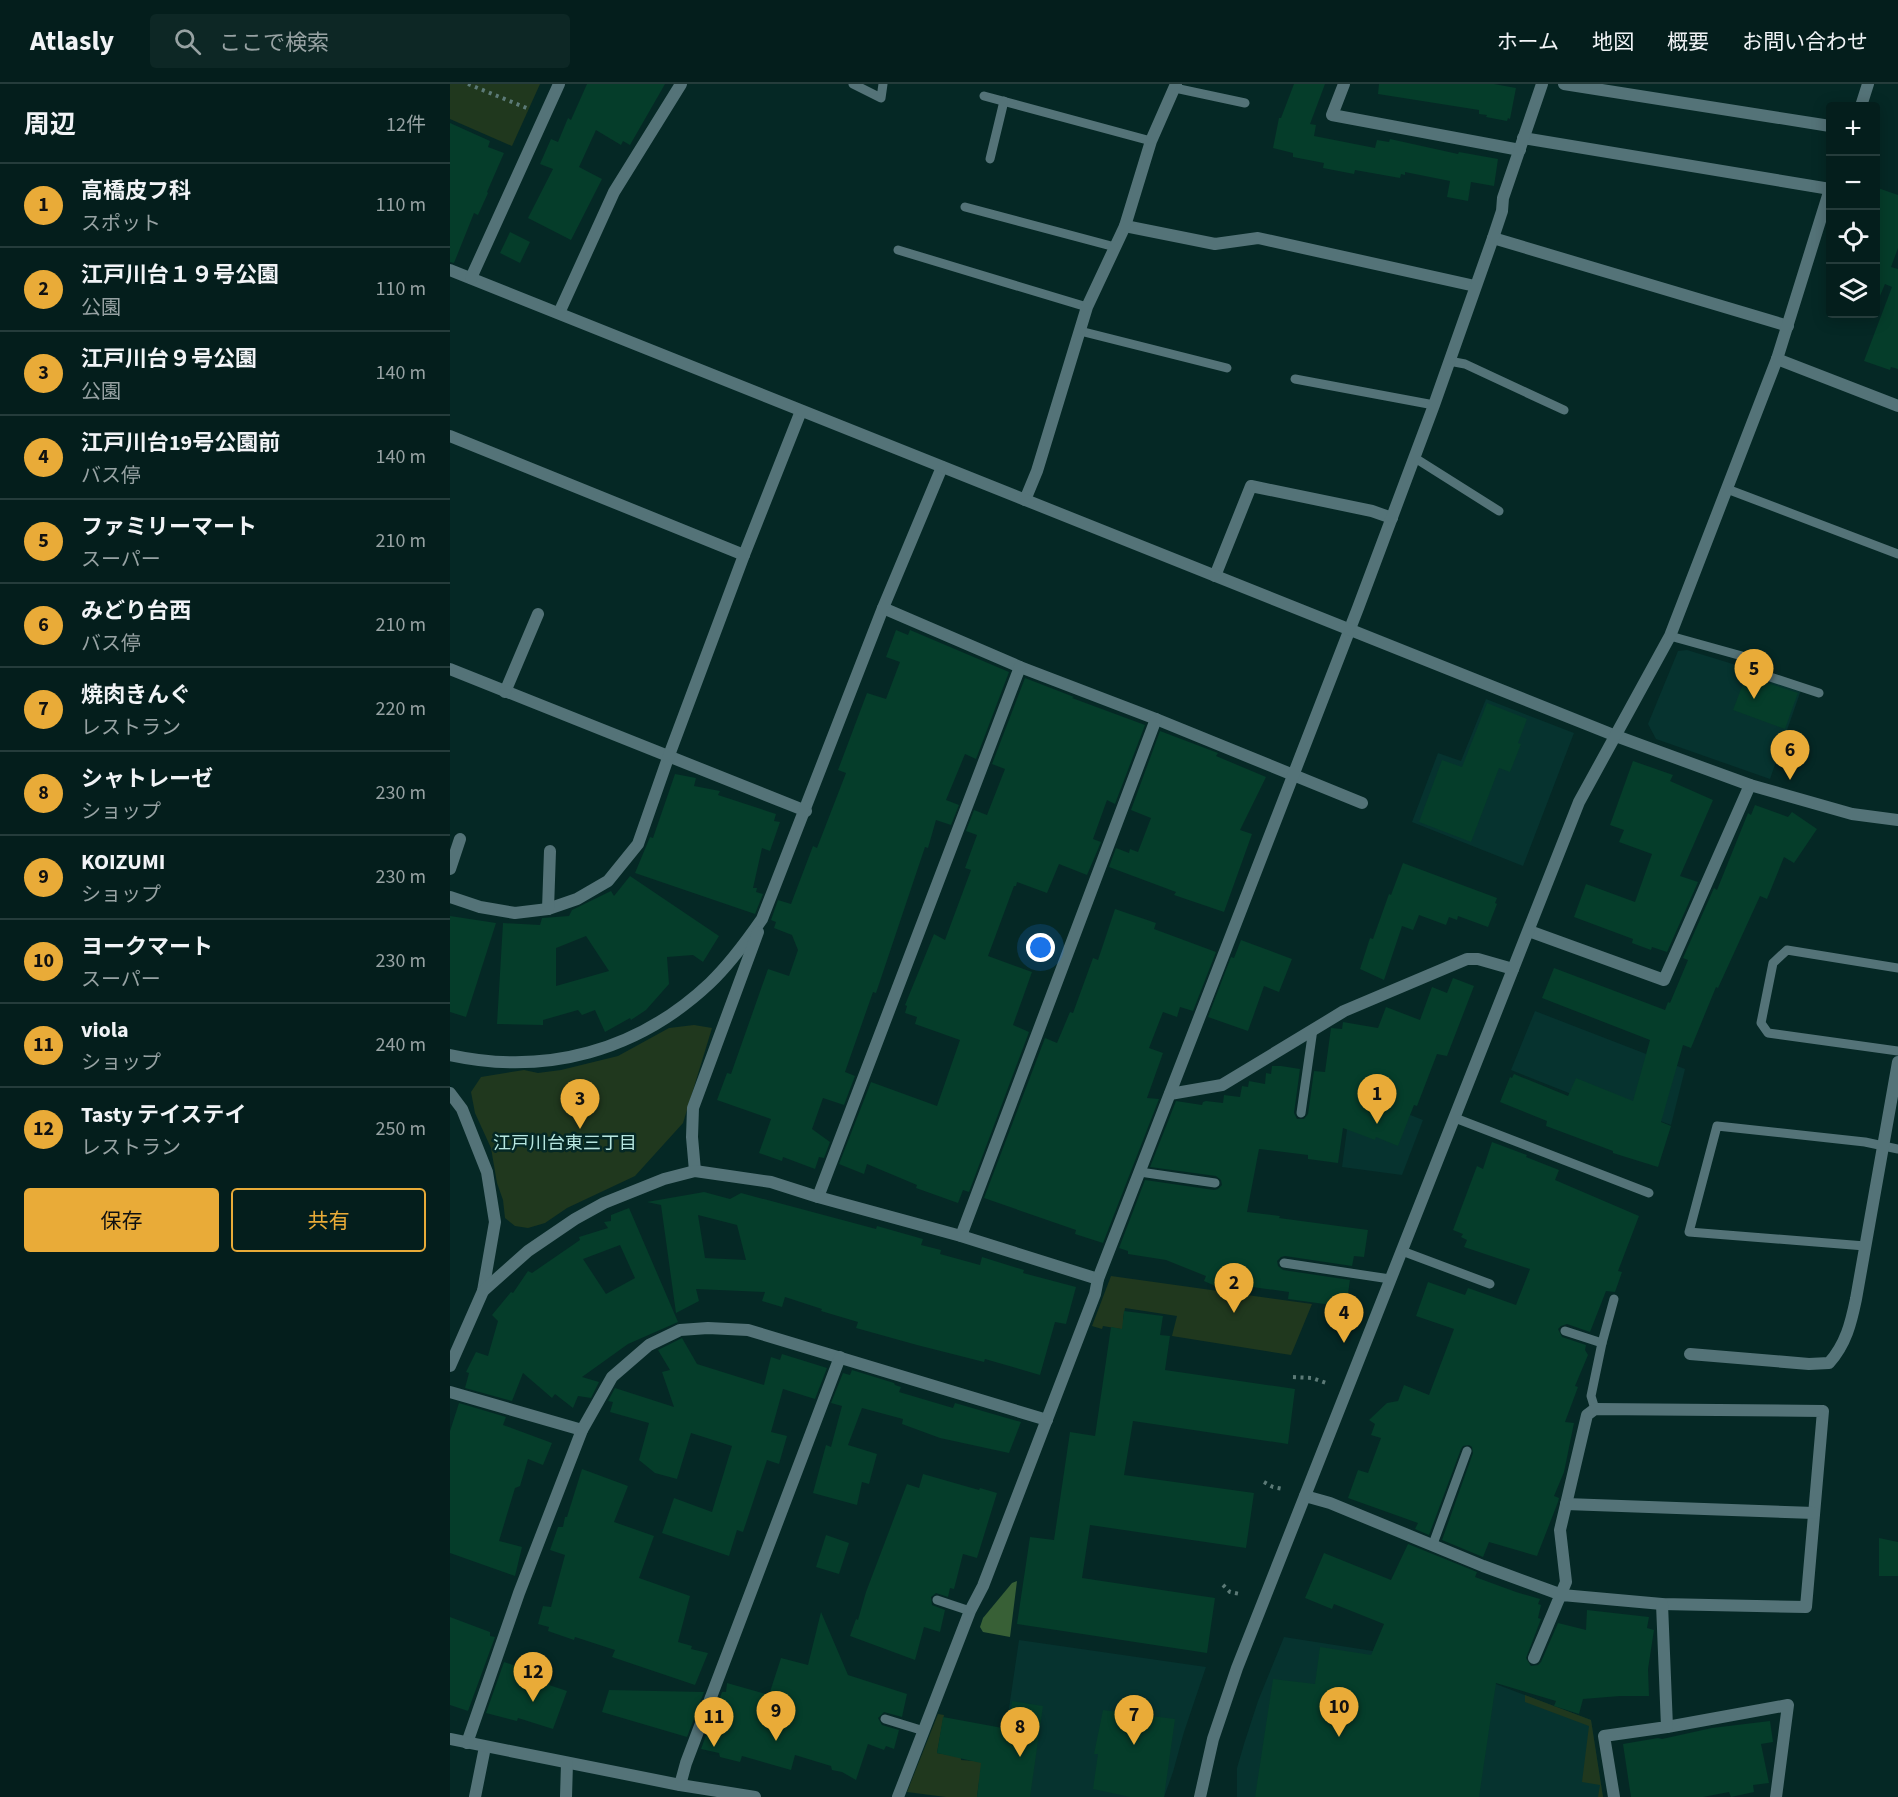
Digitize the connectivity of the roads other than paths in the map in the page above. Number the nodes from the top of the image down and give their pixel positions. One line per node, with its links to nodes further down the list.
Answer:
1 (559, 84): 26 (street)
2 (681, 84): 29 (street)
3 (853, 84): 4 (lane)
4 (883, 84)
5 (1344, 84): 16 (street)
6 (1542, 84): 16 (street)
7 (1564, 84): 14 (street)
8 (1868, 84): 12 (street)
9 (1176, 86): 13 (lane); 15 (street)
10 (984, 96): 11 (lane)
11 (1004, 101): 15 (lane); 17 (lane)
12 (1862, 102)
13 (1245, 103)
14 (1826, 125)
15 (1151, 141): 21 (street)
16 (1522, 144): 18 (street); 22 (street)
17 (990, 159)
18 (1826, 188)
19 (1826, 202): 30 (street)
20 (964, 207): 23 (lane)
21 (1125, 226): 23 (street); 27 (street)
22 (1493, 238): 27 (street); 30 (street)
23 (1114, 248): 28 (street)
24 (898, 250): 28 (lane)
25 (450, 270): 26 (street)
26 (471, 278): 29 (street)
27 (1475, 286): 33 (street)
28 (1087, 307): 31 (street)
29 (559, 313): 39 (street)
30 (1788, 326): 32 (street)
31 (1080, 331): 34 (lane); 44 (street)
32 (1777, 359): 37 (street); 43 (street)
33 (1449, 361): 36 (street); 38 (lane)
34 (1227, 368)
35 (1295, 379): 36 (lane)
36 (1434, 405): 41 (street)
37 (1898, 406)
38 (1564, 410)
39 (801, 411): 42 (street); 48 (street)
40 (450, 436): 48 (street)
41 (1415, 459): 45 (lane); 46 (street)
42 (942, 467): 44 (street); 50 (street)
43 (1727, 489): 47 (lane); 53 (street)
44 (1026, 500): 49 (street)
45 (1499, 511)
46 (1392, 518): 49 (street); 52 (street)
47 (1898, 554)
48 (744, 555): 60 (street)
49 (1215, 576): 52 (street)
50 (883, 608): 54 (street); 64 (street)
51 (538, 614): 56 (street)
52 (1350, 628): 59 (street); 61 (street)
53 (1670, 636): 57 (lane); 59 (street)
54 (1020, 667): 58 (street); 89 (street)
55 (450, 669): 56 (street)
56 (505, 692): 60 (street)
57 (1819, 693)
58 (1156, 719): 61 (street); 90 (street)
59 (1616, 736): 62 (street); 72 (street)
60 (668, 758): 64 (street); 70 (street)
61 (1293, 774): 63 (street); 80 (street)
62 (1750, 785): 65 (street); 72 (street)
63 (1362, 803)
64 (806, 811): 71 (street)
65 (1898, 820)
66 (460, 839): 68 (street)
67 (550, 851): 70 (street)
68 (450, 869)
69 (450, 897): 70 (street)
70 (548, 909)
71 (762, 919): 77 (street); 85 (street)
72 (1528, 931): 74 (street)
73 (1898, 968): 76 (lane)
74 (1513, 969): 75 (street); 82 (street)
75 (1313, 1029): 80 (street); 81 (lane)
76 (1898, 1051)
77 (450, 1055)
78 (1898, 1062): 83 (street)
79 (450, 1093): 97 (street)
80 (1170, 1094): 86 (street)
81 (1301, 1113)
82 (1455, 1118): 88 (lane); 92 (street)
83 (1883, 1146): 84 (lane); 91 (street); 91 (lane)
84 (1898, 1149)
85 (695, 1171): 89 (street); 97 (street)
86 (1140, 1172): 87 (lane); 94 (street)
87 (1215, 1183)
88 (1649, 1193)
89 (818, 1197): 90 (street)
90 (961, 1236): 94 (street)
91 (1865, 1246): 101 (street)
92 (1402, 1251): 95 (street); 96 (lane)
93 (1284, 1263): 95 (lane)
94 (1098, 1279): 106 (street)
95 (1390, 1279): 109 (street)
96 (1490, 1284)
97 (483, 1291): 103 (street)
98 (1614, 1299): 100 (lane)
99 (1565, 1331): 100 (lane)
100 (1602, 1343): 105 (lane)
101 (1690, 1354)
102 (840, 1357): 106 (street); 107 (street); 125 (street)
103 (450, 1366)
104 (450, 1392): 107 (street)
105 (1595, 1409): 110 (street); 111 (street)
106 (1047, 1420): 116 (street)
107 (582, 1431): 122 (street)
108 (1467, 1451): 112 (lane)
109 (1305, 1496): 112 (street); 130 (street)
110 (1566, 1504): 111 (street); 113 (street)
111 (1814, 1514): 115 (street)
112 (1433, 1544): 113 (street)
113 (1562, 1595): 115 (street); 117 (street)
114 (937, 1600): 116 (lane)
115 (1662, 1604): 119 (street)
116 (970, 1611): 120 (street)
117 (1534, 1658)
118 (885, 1719): 120 (lane)
119 (1667, 1727): 131 (street); 132 (street)
120 (924, 1731): 129 (street)
121 (450, 1740): 122 (street)
122 (467, 1743): 123 (street)
123 (485, 1747): 124 (street); 126 (street)
124 (567, 1763): 125 (street); 127 (street)
125 (680, 1785): 128 (street)
126 (475, 1797)
127 (566, 1797)
128 (755, 1797)
129 (898, 1797)
130 (1200, 1797)
131 (1614, 1797)
132 (1776, 1797)

